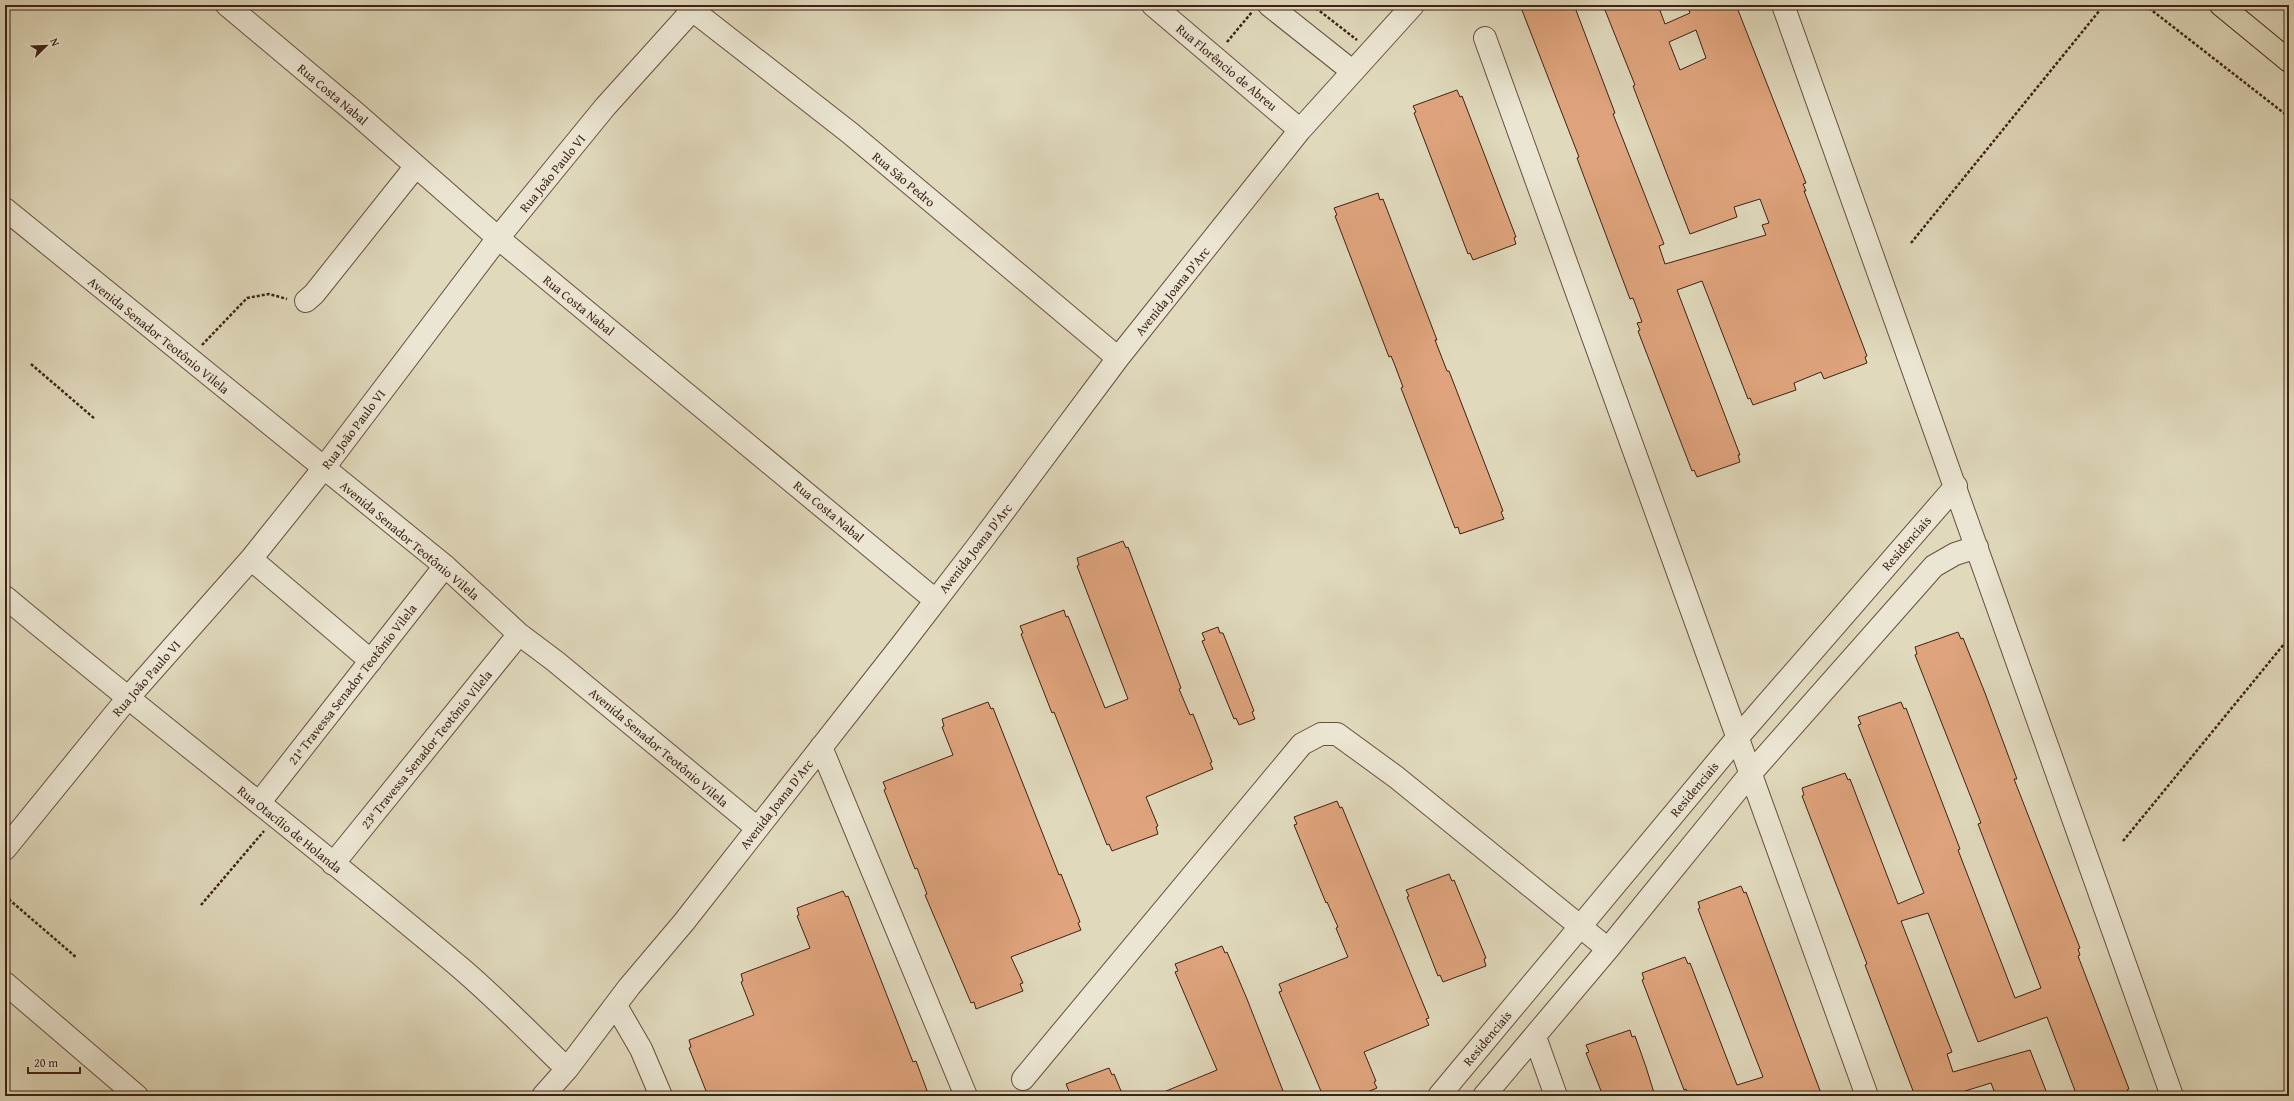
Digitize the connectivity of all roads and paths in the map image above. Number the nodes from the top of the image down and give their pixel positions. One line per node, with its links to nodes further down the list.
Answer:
1 (227, 5): 18 (street, Rua Costa Nabal)
2 (1153, 5): 13 (street, Rua Florêncio de Abreu)
3 (1312, 5): 12 (path)
4 (1412, 5): 12 (street, Avenida Joana D'Arc)
5 (1783, 5): 28 (street)
6 (2104, 5): 21 (path)
7 (2145, 5): 16 (path)
8 (2220, 5): 14 (main road)
9 (692, 7): 20 (street, Rua João Paulo VI); 23 (street, Rua São Pedro)
10 (1261, 8): 13 (path); 15 (street)
11 (1486, 38): 38 (street)
12 (1372, 51): 15 (street, Avenida Joana D'Arc)
13 (1216, 57): 17 (street, Rua Florêncio de Abreu)
14 (2289, 61)
15 (1352, 71): 17 (street, Avenida Joana D'Arc)
16 (2289, 117)
17 (1300, 130): 23 (street, Avenida Joana D'Arc)
18 (416, 166): 20 (street, Rua Costa Nabal); 22 (street)
19 (5, 209): 24 (street, Avenida Senador Teotônio Vilela)
20 (498, 238): 27 (street, Rua João Paulo VI); 33 (street, Rua Costa Nabal)
21 (1911, 243)
22 (306, 301): 24 (path)
23 (1118, 358): 33 (street, Avenida Joana D'Arc)
24 (190, 359): 27 (street, Avenida Senador Teotônio Vilela)
25 (31, 364): 26 (path)
26 (95, 419)
27 (323, 469): 30 (street, Rua João Paulo VI); 31 (street, Avenida Senador Teotônio Vilela)
28 (1956, 486): 29 (street); 38 (street, Residenciais)
29 (1977, 547): 40 (street); 65 (street)
30 (250, 559): 36 (street); 37 (street, Rua João Paulo VI)
31 (445, 566): 34 (street, Avenida Senador Teotônio Vilela); 36 (street, 21ª Travessa Senador Teotônio Vilela)
32 (5, 598): 37 (street, Rua Otacílio de Holanda)
33 (935, 600): 39 (street, Avenida Joana D'Arc)
34 (519, 634): 43 (street, Avenida Senador Teotônio Vilela); 46 (street, 23ª Travessa Senador Teotônio Vilela)
35 (2289, 638): 44 (path)
36 (371, 661): 41 (street, 21ª Travessa Senador Teotônio Vilela)
37 (127, 699): 41 (street, Rua Otacílio de Holanda); 45 (street, Rua João Paulo VI)
38 (1738, 736): 40 (street); 49 (street, Residenciais)
39 (821, 747): 43 (street, Avenida Joana D'Arc); 60 (street)
40 (1751, 773): 50 (street); 64 (street)
41 (259, 803): 42 (street, Rua Otacílio de Holanda)
42 (276, 817): 46 (street, Rua Otacílio de Holanda); 48 (path)
43 (757, 828): 53 (street, Avenida Joana D'Arc)
44 (2123, 841)
45 (5, 849)
46 (333, 864): 55 (street, Rua Otacílio de Holanda)
47 (5, 896): 51 (path)
48 (201, 905)
49 (1580, 926): 50 (street); 56 (street); 61 (street, Residenciais)
50 (1608, 949): 54 (street)
51 (77, 958)
52 (5, 983): 57 (street)
53 (616, 1006): 55 (street, Avenida Joana D'Arc); 59 (street)
54 (1535, 1037): 62 (street); 63 (street)
55 (567, 1069): 58 (street, Avenida Joana D'Arc)
56 (1023, 1079)
57 (137, 1096)
58 (543, 1096)
59 (661, 1096)
60 (966, 1096)
61 (1439, 1096)
62 (1484, 1096)
63 (1556, 1096)
64 (1867, 1096)
65 (2172, 1096)

